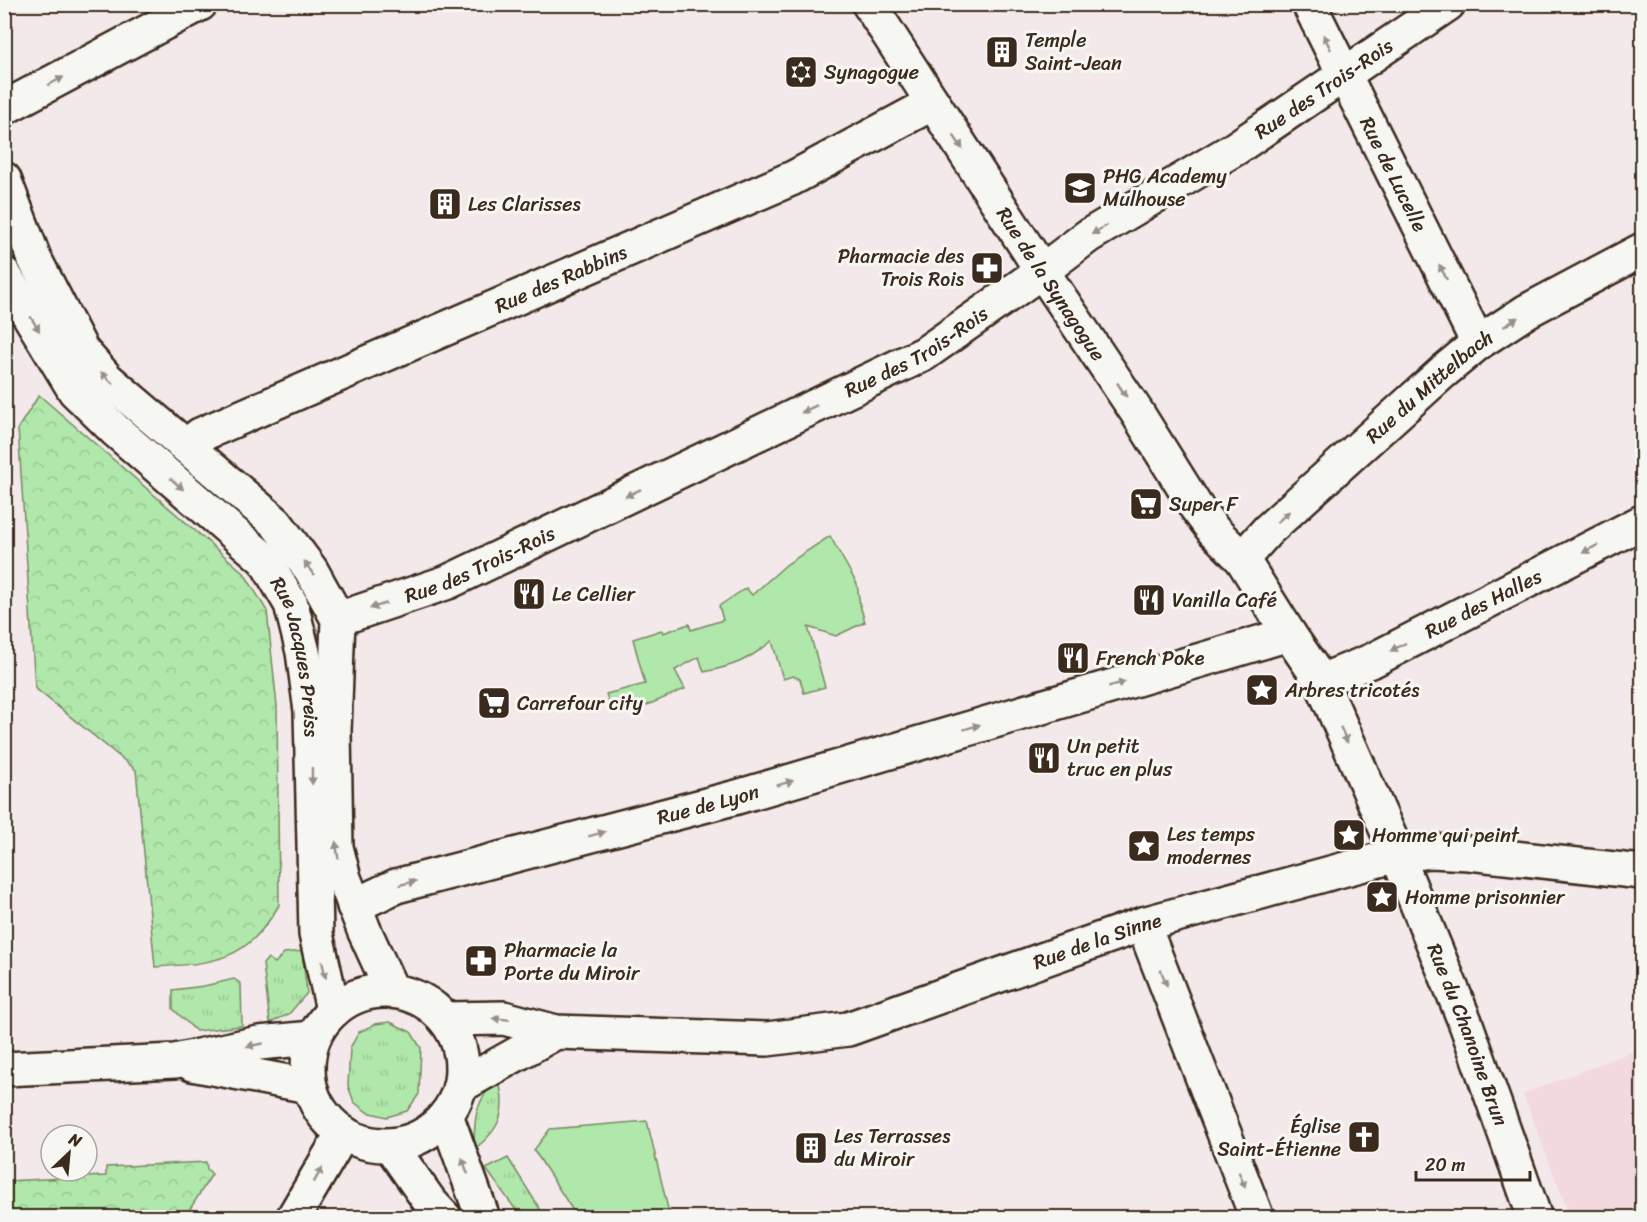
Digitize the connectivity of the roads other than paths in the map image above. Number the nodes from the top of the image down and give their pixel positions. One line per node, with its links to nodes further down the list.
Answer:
1 (200, 4): 7 (street, one-way to 1)
2 (869, 4): 6 (street, Rue de la Synagogue)
3 (1309, 4): 5 (street, Rue de Lucelle, one-way to 3)
4 (1448, 4): 5 (street, Rue des Trois-Rois)
5 (1344, 76): 10 (street, Rue des Trois-Rois, one-way to 10); 12 (street, Rue de Lucelle, one-way to 5)
6 (933, 103): 10 (street, Rue de la Synagogue, one-way to 10); 14 (street, Rue des Rabbins)
7 (4, 108)
8 (4, 179): 14 (street, Rue Jacques Preiss, one-way to 8)
9 (1642, 250): 12 (street, Rue du Mittelbach, one-way to 9)
10 (1042, 272): 16 (street, Rue de la Synagogue, one-way to 16); 17 (street, Rue des Trois-Rois, one-way to 17)
11 (4, 274): 13 (street, Rue Jacques Preiss, one-way to 13)
12 (1479, 343): 16 (street, Rue du Mittelbach, one-way to 12)
13 (75, 391): 14 (street); 25 (street, Rue Jacques Preiss, one-way to 25)
14 (186, 446): 17 (street, Rue Jacques Preiss, one-way to 14)
15 (1642, 522): 19 (street, Rue des Halles, one-way to 19)
16 (1242, 559): 18 (street, Rue de la Synagogue)
17 (338, 619): 22 (street, Rue Jacques Preiss, one-way to 17)
18 (1289, 634): 19 (street, Rue de la Synagogue); 22 (street, Rue de Lyon, one-way to 18)
19 (1321, 681): 20 (street, Rue du Chanoine Brun, one-way to 20)
20 (1397, 855): 21 (street, Rue de la Sinne); 23 (street, Rue de la Sinne); 40 (street, Rue du Chanoine Brun)
21 (1642, 872)
22 (354, 906): 24 (street, Rue Jacques Preiss)
23 (1143, 924): 27 (street, Rue de la Sinne); 39 (street, one-way to 39)
24 (392, 991): 25 (street); 26 (street)
25 (333, 1010): 28 (street)
26 (445, 1019): 27 (street, Rue de la Sinne, one-way to 26); 32 (street)
27 (556, 1032): 32 (street)
28 (313, 1038): 29 (street, one-way to 29); 31 (street)
29 (176, 1061): 30 (street); 31 (street)
30 (4, 1069)
31 (309, 1086): 34 (street)
32 (460, 1086): 33 (street)
33 (446, 1115): 35 (street); 38 (street, one-way to 33)
34 (343, 1133): 35 (street); 36 (street, one-way to 34)
35 (390, 1145): 37 (street)
36 (293, 1218)
37 (446, 1218)
38 (483, 1218)
39 (1257, 1218)
40 (1535, 1218)

